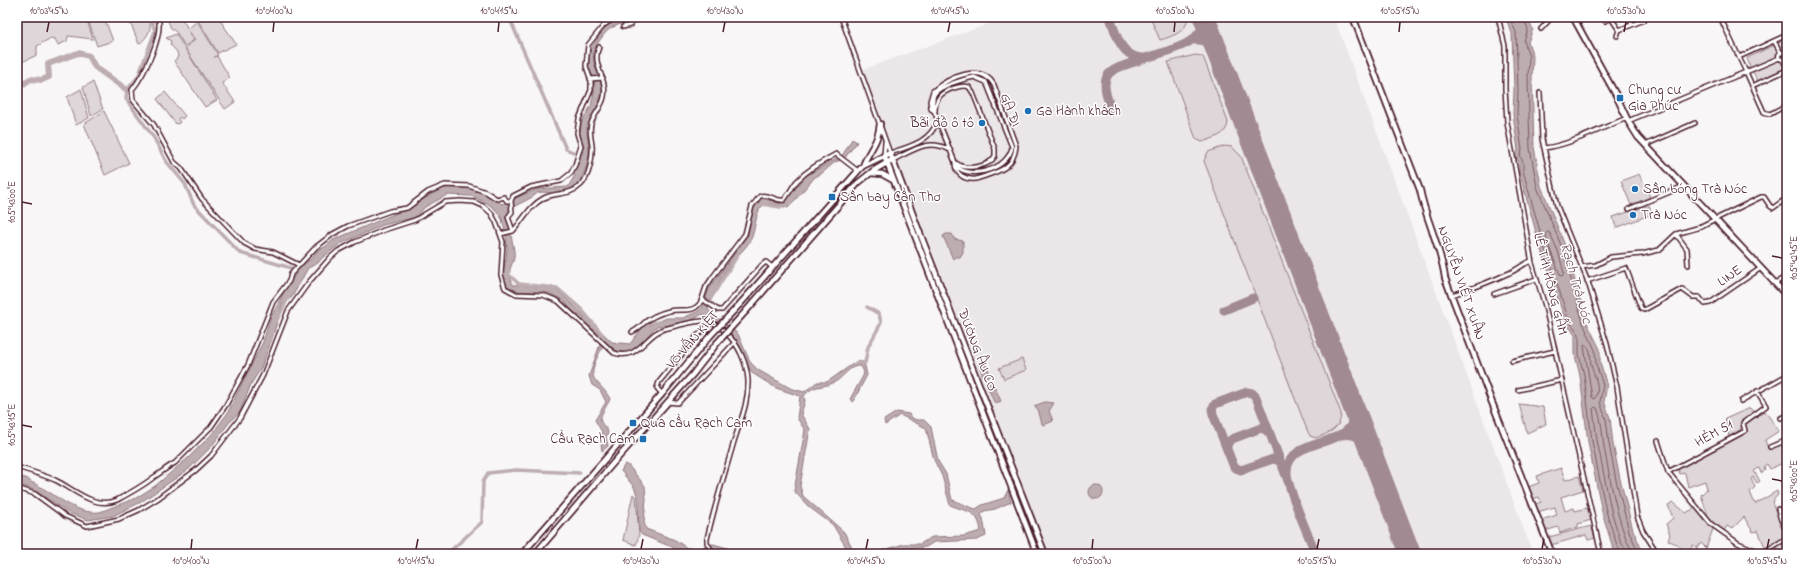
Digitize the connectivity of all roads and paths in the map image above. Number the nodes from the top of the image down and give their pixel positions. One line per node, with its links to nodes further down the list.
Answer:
1 (158, 17): 63 (street)
2 (620, 17): 29 (street)
3 (637, 17): 14 (street)
4 (841, 17): 37 (street)
5 (1353, 17): 73 (main road, NGUYỄN VIẾT XUÂN)
6 (1498, 17): 62 (street, LÊ THỊ HỒNG GẤM)
7 (1552, 17): 15 (street)
8 (1573, 17): 35 (main road)
9 (1603, 17): 16 (street)
10 (1628, 17): 13 (street)
11 (1720, 17): 23 (street)
12 (1644, 20): 13 (street)
13 (1632, 24): 16 (street)
14 (623, 27)
15 (1541, 29)
16 (1619, 30): 18 (street)
17 (1787, 35): 19 (street)
18 (1617, 36)
19 (1774, 41): 21 (street); 23 (street)
20 (600, 47): 28 (street)
21 (1781, 53): 22 (street); 24 (street)
22 (1786, 54): 25 (street)
23 (1738, 57): 27 (street)
24 (1779, 58): 25 (street); 27 (street)
25 (1783, 60): 26 (street)
26 (1787, 69): 30 (street)
27 (1746, 72): 30 (street); 35 (street)
28 (602, 78): 29 (street); 57 (street)
29 (592, 79): 53 (street)
30 (1752, 86): 32 (street)
31 (1540, 93): 40 (street)
32 (1787, 105)
33 (935, 112): 34 (street); 45 (street); 45 (street, GA ĐI); 45 (street)
34 (938, 120): 41 (street); 42 (street)
35 (1627, 120): 39 (main road); 40 (street)
36 (1695, 123): 39 (street)
37 (880, 124): 38 (street); 47 (main road)
38 (886, 140): 42 (street); 43 (street)
39 (1645, 145): 51 (main road)
40 (1544, 148): 66 (street)
41 (950, 150): 44 (street); 45 (street)
42 (890, 153): 43 (main road, VÕ VĂN KIỆT); 44 (main road, ĐƯỜNG ÂU CƠ)
43 (884, 155): 46 (main road, ĐƯỜNG ÂU CƠ); 47 (main road, VÕ VĂN KIỆT)
44 (893, 160): 46 (main road, VÕ VĂN KIỆT); 56 (main road, ĐƯỜNG ÂU CƠ)
45 (955, 162)
46 (887, 163): 49 (main road, VÕ VĂN KIỆT); 50 (main road, ĐƯỜNG ÂU CƠ)
47 (863, 166): 48 (main road, VÕ VĂN KIỆT)
48 (858, 171): 60 (main road, VÕ VĂN KIỆT); 75 (street)
49 (867, 175): 50 (main road); 61 (main road, VÕ VĂN KIỆT)
50 (894, 181): 56 (main road, ĐƯỜNG ÂU CƠ)
51 (1684, 186): 54 (street); 55 (main road)
52 (1787, 198): 55 (street)
53 (511, 201): 57 (street); 63 (street)
54 (1629, 209)
55 (1715, 220): 59 (street); 67 (main road)
56 (913, 224): 101 (main road, ĐƯỜNG ÂU CƠ); 102 (main road, ĐƯỜNG ÂU CƠ)
57 (512, 232): 58 (street)
58 (500, 234): 76 (street); 95 (street)
59 (1676, 234): 64 (street); 66 (street)
60 (790, 246): 61 (main road); 65 (main road, VÕ VĂN KIỆT)
61 (797, 252): 87 (main road, VÕ VĂN KIỆT, bridge)
62 (1531, 261): 69 (street, LÊ THỊ HỒNG GẤM); 73 (street)
63 (298, 265): 93 (street)
64 (1688, 265)
65 (772, 267): 75 (street); 85 (main road, VÕ VĂN KIỆT, bridge)
66 (1582, 267): 70 (street)
67 (1761, 268): 70 (street, LINE); 71 (main road)
68 (1787, 276): 71 (street)
69 (1536, 279): 72 (street); 79 (street, LÊ THỊ HỒNG GẤM)
70 (1587, 281): 110 (street)
71 (1775, 283): 74 (main road)
72 (1494, 294)
73 (1452, 295): 108 (main road, NGUYỄN VIẾT XUÂN)
74 (1787, 296)
75 (703, 300): 77 (street)
76 (712, 322): 78 (street); 85 (street)
77 (632, 332)
78 (735, 342): 87 (street); 103 (street)
79 (1555, 352): 80 (street); 82 (street, LÊ THỊ HỒNG GẤM)
80 (1512, 361)
81 (1787, 375): 84 (street)
82 (1562, 380): 83 (street); 109 (street, LÊ THỊ HỒNG GẤM)
83 (1518, 390)
84 (1757, 391): 86 (street); 94 (street, HẺM 51)
85 (662, 394): 97 (main road, VÕ VĂN KIỆT)
86 (1741, 401)
87 (667, 402): 98 (main road, VÕ VĂN KIỆT)
88 (1787, 415): 89 (street)
89 (1781, 418)
90 (1787, 440): 92 (street)
91 (1658, 441): 94 (street)
92 (1770, 447)
93 (17, 467)
94 (1668, 472): 100 (street)
95 (17, 488)
96 (1778, 509): 99 (street)
97 (560, 511): 98 (main road); 104 (main road, VÕ VĂN KIỆT)
98 (566, 518): 105 (main road, VÕ VĂN KIỆT)
99 (1787, 530)
100 (1787, 538)
101 (1039, 540): 102 (main road); 107 (main road, ĐƯỜNG ÂU CƠ)
102 (1032, 542): 106 (main road, ĐƯỜNG ÂU CƠ)
103 (713, 553)
104 (522, 554)
105 (535, 554)
106 (1037, 554)
107 (1045, 554)
108 (1552, 554)
109 (1601, 554)
110 (1658, 554)

